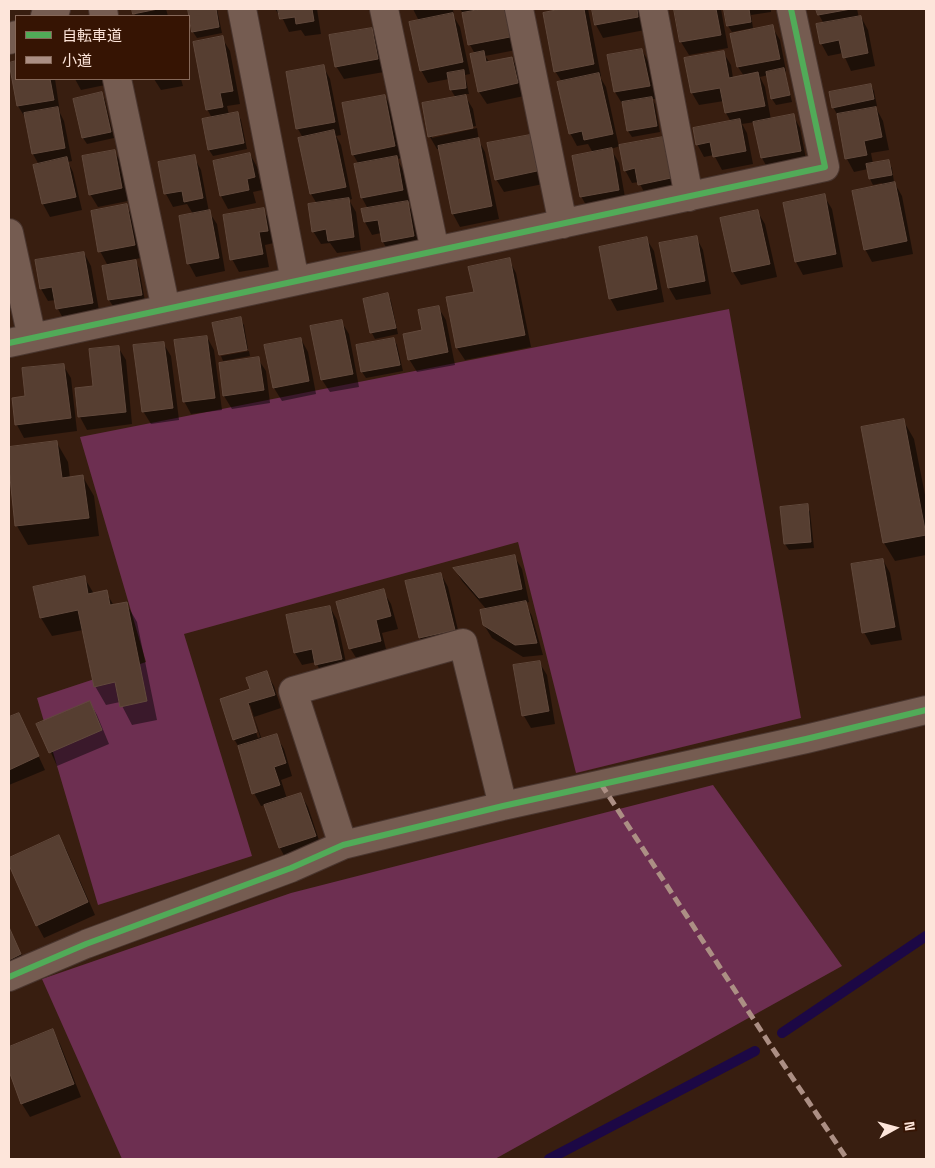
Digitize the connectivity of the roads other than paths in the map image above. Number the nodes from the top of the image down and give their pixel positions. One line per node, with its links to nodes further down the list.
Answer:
1 (242, 9): 11 (street)
2 (384, 9): 10 (street)
3 (519, 9): 8 (street)
4 (653, 9): 7 (street)
5 (791, 9): 7 (street)
6 (118, 80): 12 (street)
7 (689, 196): 8 (street)
8 (563, 224): 10 (street)
9 (9, 233): 13 (street)
10 (435, 251): 11 (street)
11 (295, 281): 12 (street)
12 (166, 309): 13 (street)
13 (21, 340)
14 (926, 710): 15 (street)
15 (503, 806): 16 (street); 16 (street)
16 (343, 845): 17 (street)
17 (9, 977)

